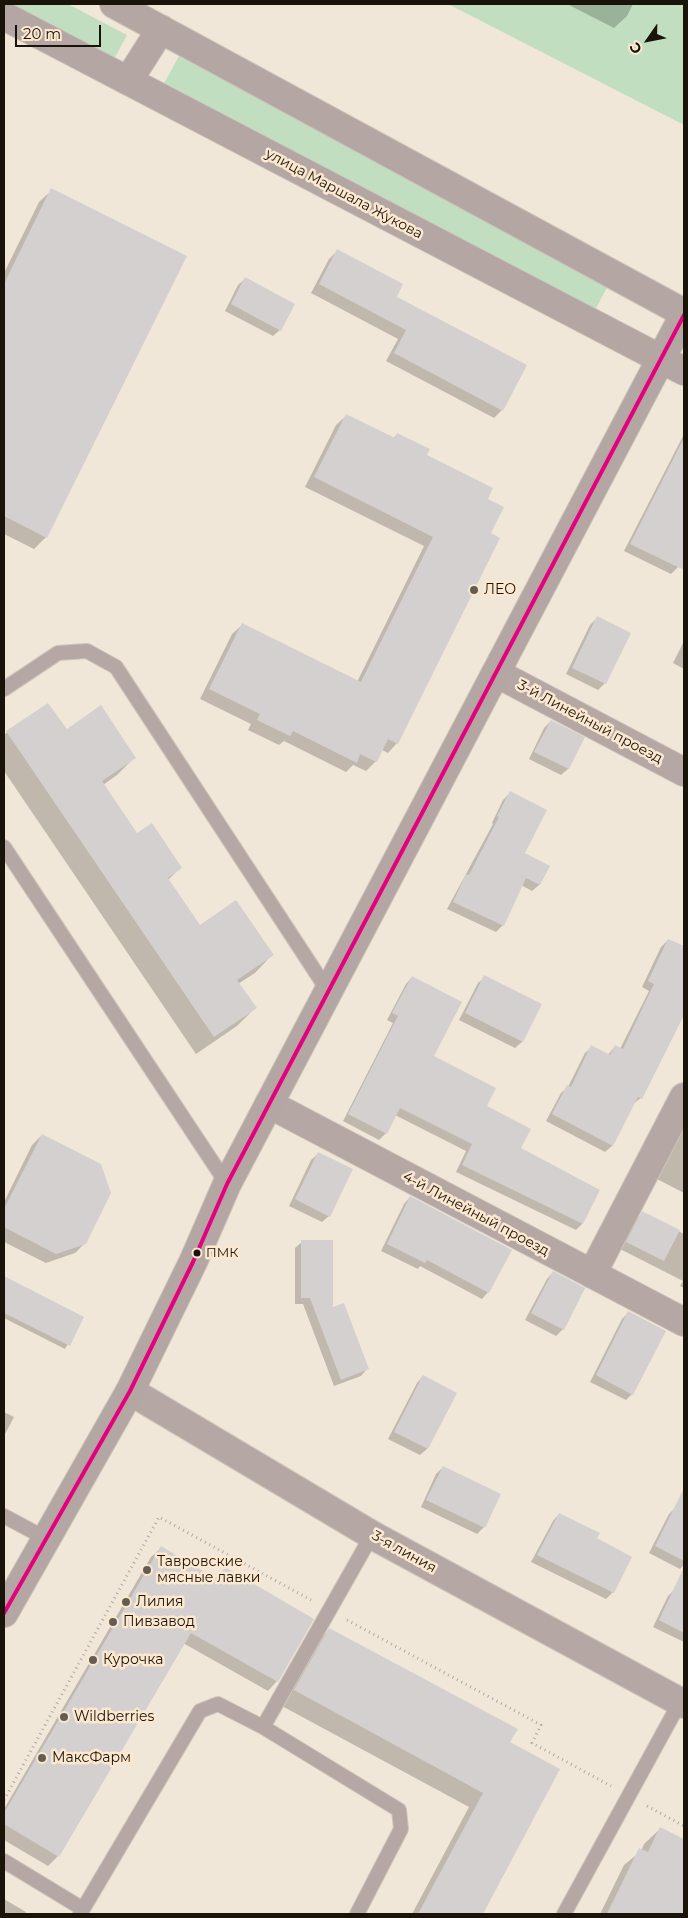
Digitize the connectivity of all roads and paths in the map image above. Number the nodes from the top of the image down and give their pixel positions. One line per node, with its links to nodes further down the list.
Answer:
1 (114, 4): 3 (main road)
2 (4, 16): 4 (main road, улица Маршала Жукова)
3 (161, 29): 4 (main road); 5 (main road)
4 (128, 81): 6 (main road, улица Маршала Жукова)
5 (684, 314): 6 (main road)
6 (673, 365): 7 (main road)
7 (496, 673): 9 (street, 3-й Линейный проезд); 11 (main road)
8 (4, 689): 11 (lane)
9 (684, 772)
10 (4, 847): 14 (lane)
11 (328, 991): 13 (main road)
12 (684, 1097): 15 (street)
13 (269, 1104): 14 (main road); 15 (street, 4-й Линейный проезд)
14 (227, 1184): 17 (main road)
15 (592, 1274): 16 (street, 4-й Линейный проезд)
16 (684, 1322)
17 (130, 1391): 19 (street, 3-я линия); 20 (main road)
18 (4, 1516): 20 (lane)
19 (372, 1535): 21 (lane); 23 (street, 3-я линия)
20 (45, 1538): 22 (main road)
21 (329, 1610): 24 (lane); 25 (path); 26 (path)
22 (4, 1612)
23 (682, 1703): 25 (lane)
24 (262, 1727): 29 (lane); 30 (lane)
25 (629, 1796): 27 (path); 31 (lane)
26 (4, 1800)
27 (684, 1826)
28 (4, 1861): 29 (lane)
29 (82, 1912)
30 (357, 1914)
31 (564, 1914)

